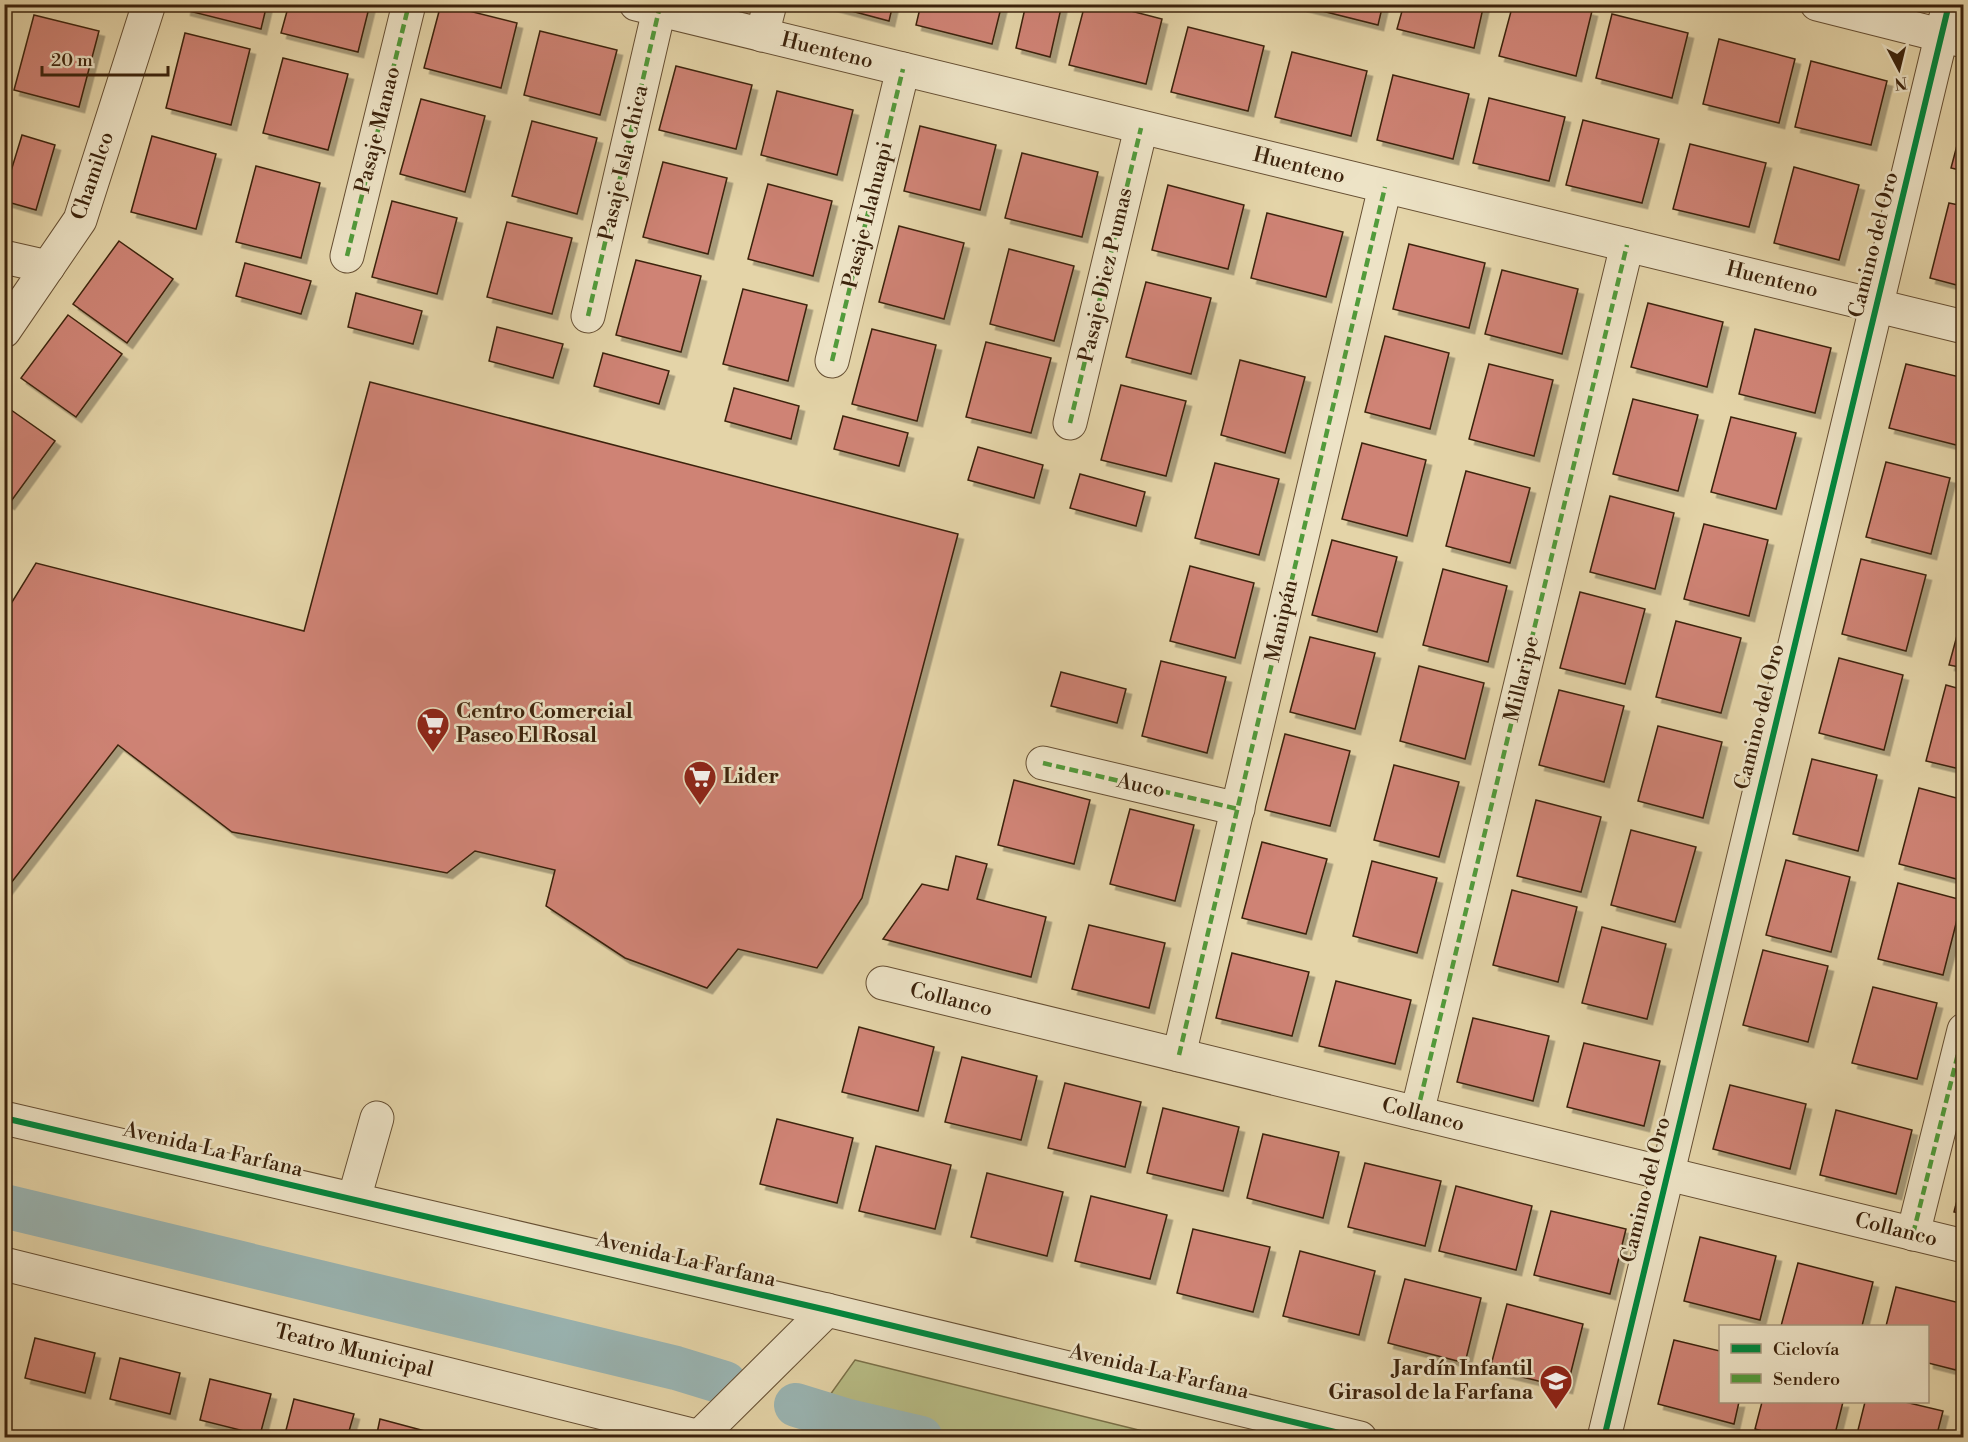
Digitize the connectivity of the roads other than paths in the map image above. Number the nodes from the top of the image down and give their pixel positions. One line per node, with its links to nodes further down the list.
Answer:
1 (149, 4): 13 (street, Chamilco)
2 (409, 4): 11 (street, Pasaje Manao)
3 (1817, 4): 6 (street)
4 (647, 7): 5 (street, Huenteno); 15 (street, Pasaje Isla Chica)
5 (766, 20): 7 (street, Huenteno)
6 (1952, 27): 14 (street, Camino del Oro)
7 (903, 69): 8 (street, Huenteno); 18 (street, Pasaje Llahuapi)
8 (1141, 128): 9 (street, Huenteno); 19 (street, Pasaje Diez Pumas)
9 (1385, 187): 10 (street, Huenteno); 21 (street, Manipán)
10 (1627, 245): 14 (street, Huenteno); 25 (street, Millaripe)
11 (347, 256)
12 (4, 257): 13 (street)
13 (48, 267): 17 (street, Chamilco)
14 (1876, 306): 16 (street, Huenteno); 28 (street, Camino del Oro)
15 (588, 316)
16 (1964, 327)
17 (4, 331)
18 (832, 361)
19 (1070, 423)
20 (1043, 763): 21 (street, Auco)
21 (1238, 809): 24 (street, Manipán)
22 (883, 983): 24 (street, Collanco)
23 (1964, 1030): 30 (street)
24 (1179, 1055): 25 (street, Collanco)
25 (1417, 1113): 28 (street, Collanco)
26 (4, 1118): 29 (street, Avenida La Farfana)
27 (377, 1118): 29 (street)
28 (1667, 1174): 30 (street, Collanco); 36 (street, Camino del Oro)
29 (354, 1199): 33 (street, Avenida La Farfana)
30 (1913, 1234): 31 (street, Collanco)
31 (1964, 1246)
32 (4, 1264): 34 (street, Teatro Municipal)
33 (827, 1310): 34 (street); 35 (street, Avenida La Farfana)
34 (700, 1437)
35 (1360, 1437)
36 (1604, 1437)

